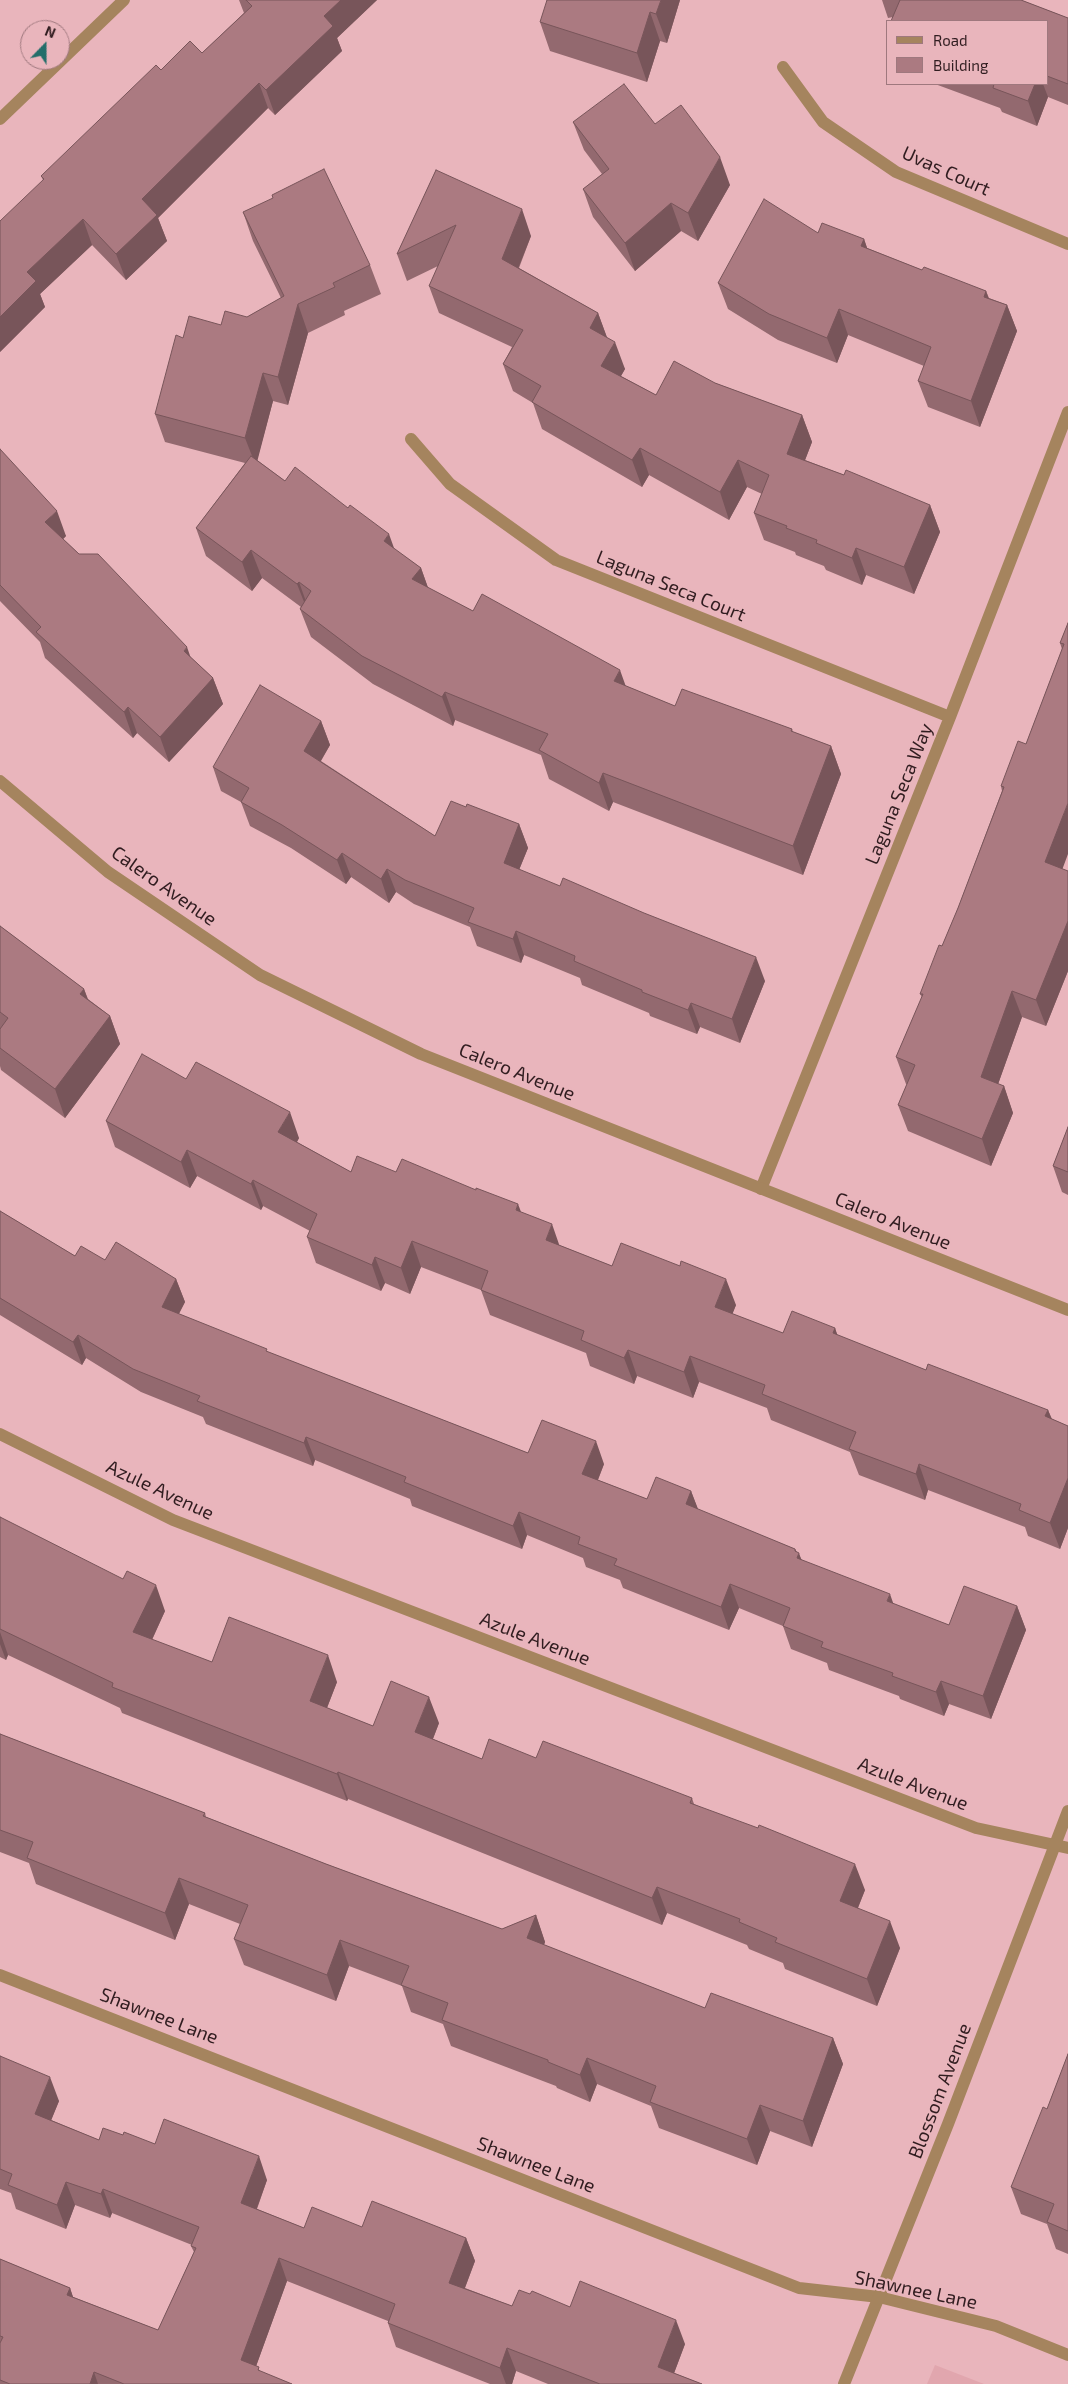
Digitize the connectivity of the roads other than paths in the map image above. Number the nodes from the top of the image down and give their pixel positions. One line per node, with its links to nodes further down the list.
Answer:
1 (124, 0): 3 (street)
2 (783, 68): 4 (street, Uvas Court)
3 (0, 119)
4 (1068, 244)
5 (1068, 412): 7 (street, Laguna Seca Way)
6 (411, 439): 7 (street, Laguna Seca Court)
7 (950, 717): 9 (street, Laguna Seca Way)
8 (0, 781): 9 (street, Calero Avenue)
9 (762, 1189): 10 (street, Calero Avenue)
10 (1068, 1310)
11 (0, 1434): 13 (street, Azule Avenue)
12 (1068, 1811): 13 (street, Blossom Avenue)
13 (1055, 1845): 14 (street, Azule Avenue); 16 (street, Blossom Avenue)
14 (1068, 1848)
15 (0, 1975): 16 (street, Shawnee Lane)
16 (879, 2297): 17 (street, Shawnee Lane); 18 (street, Blossom Avenue)
17 (1068, 2355)
18 (844, 2384)

